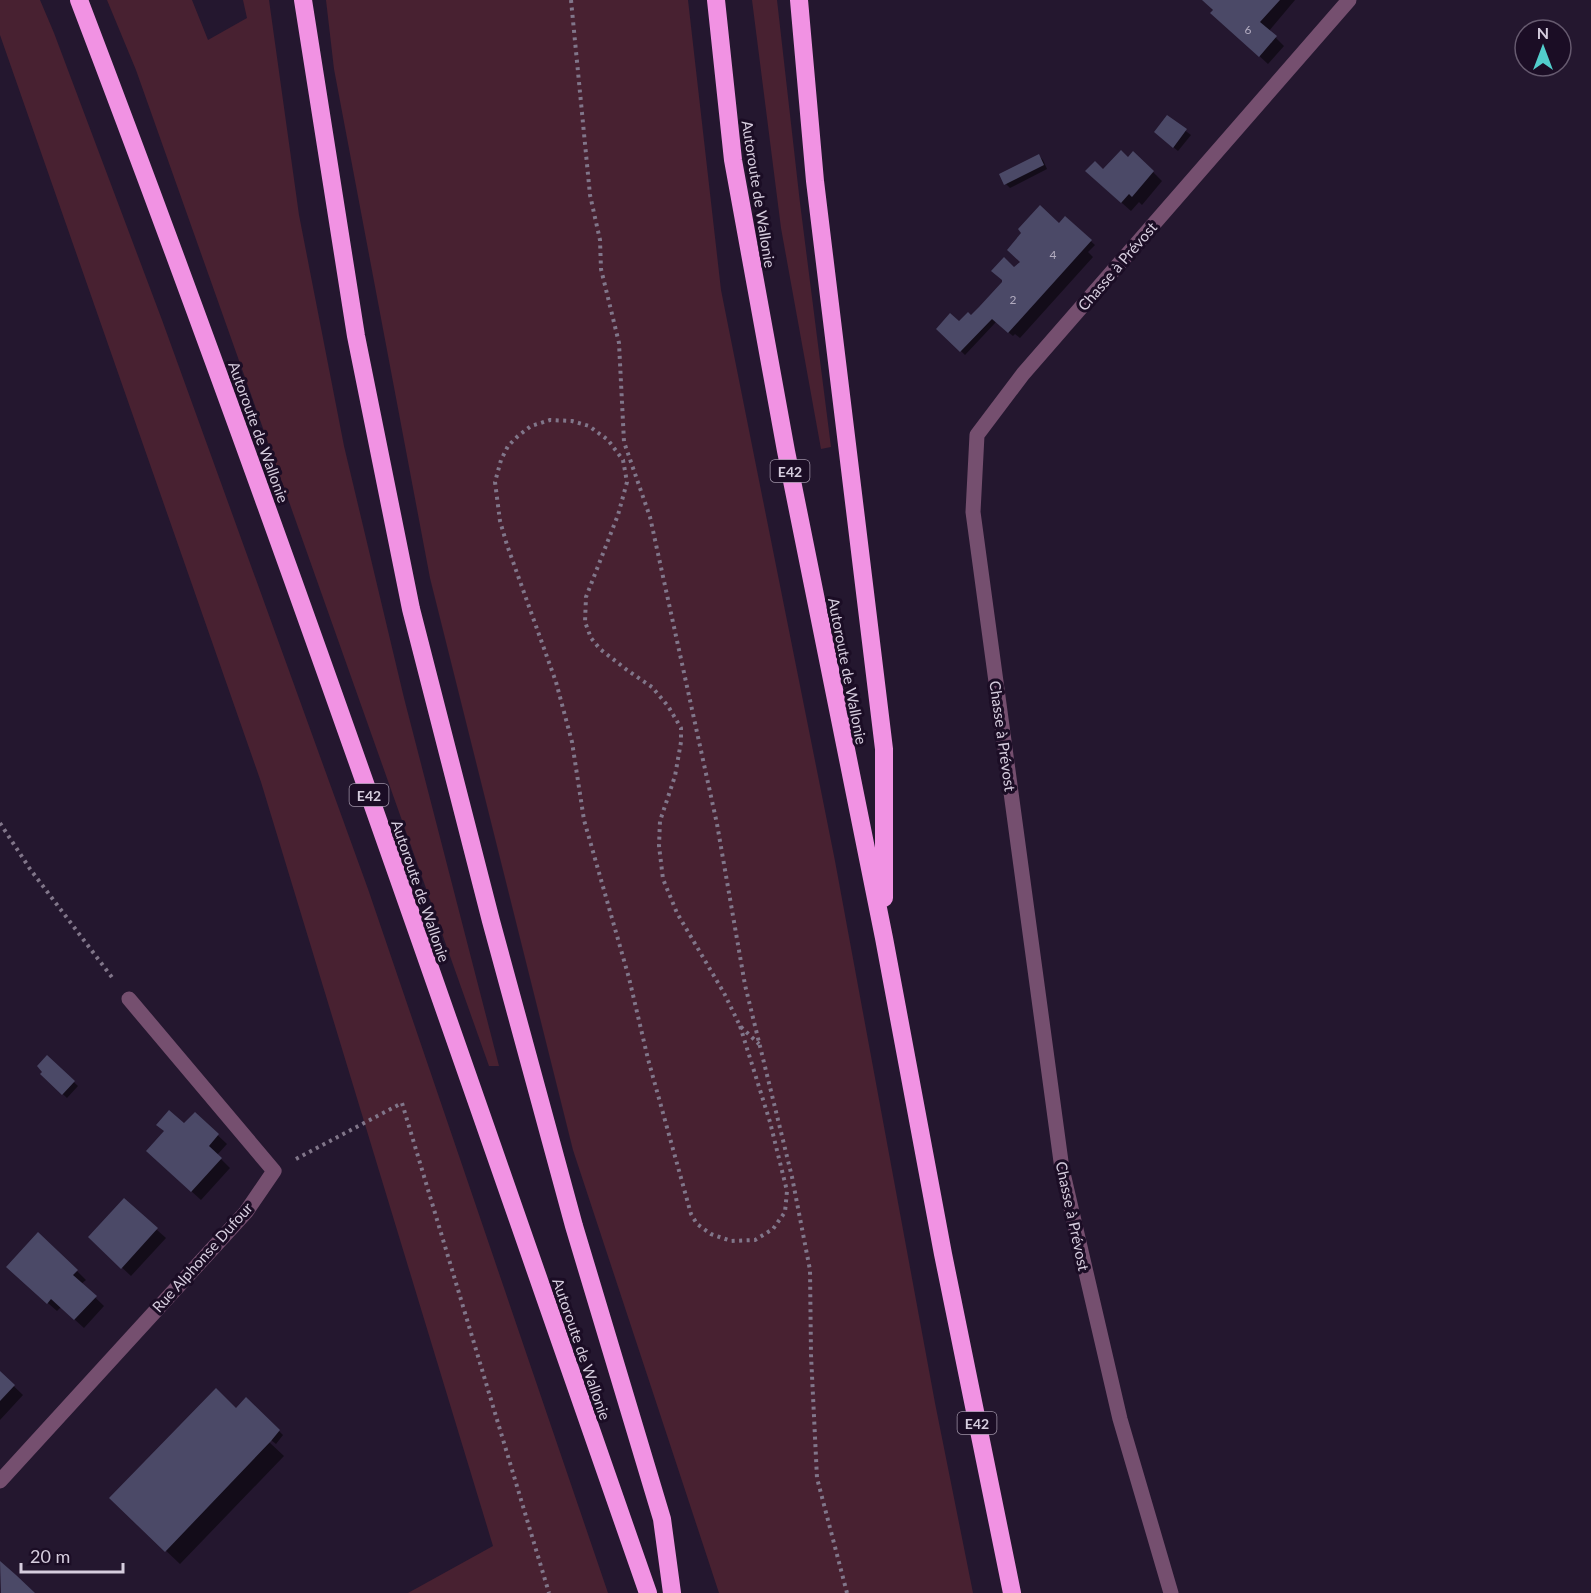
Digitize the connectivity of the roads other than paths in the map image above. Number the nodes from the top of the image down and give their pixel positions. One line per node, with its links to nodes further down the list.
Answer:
1 (78, 0): 9 (highway, Autoroute de Wallonie / E42)
2 (303, 0): 10 (highway)
3 (716, 0): 6 (highway, Autoroute de Wallonie / E42)
4 (799, 0): 6 (highway)
5 (1349, 0): 12 (street, Chasse à Prévost)
6 (884, 938): 11 (highway, Autoroute de Wallonie / E42)
7 (129, 999): 8 (street, Rue Alphonse Dufour)
8 (0, 1480)
9 (648, 1593)
10 (672, 1593)
11 (1012, 1593)
12 (1171, 1593)

